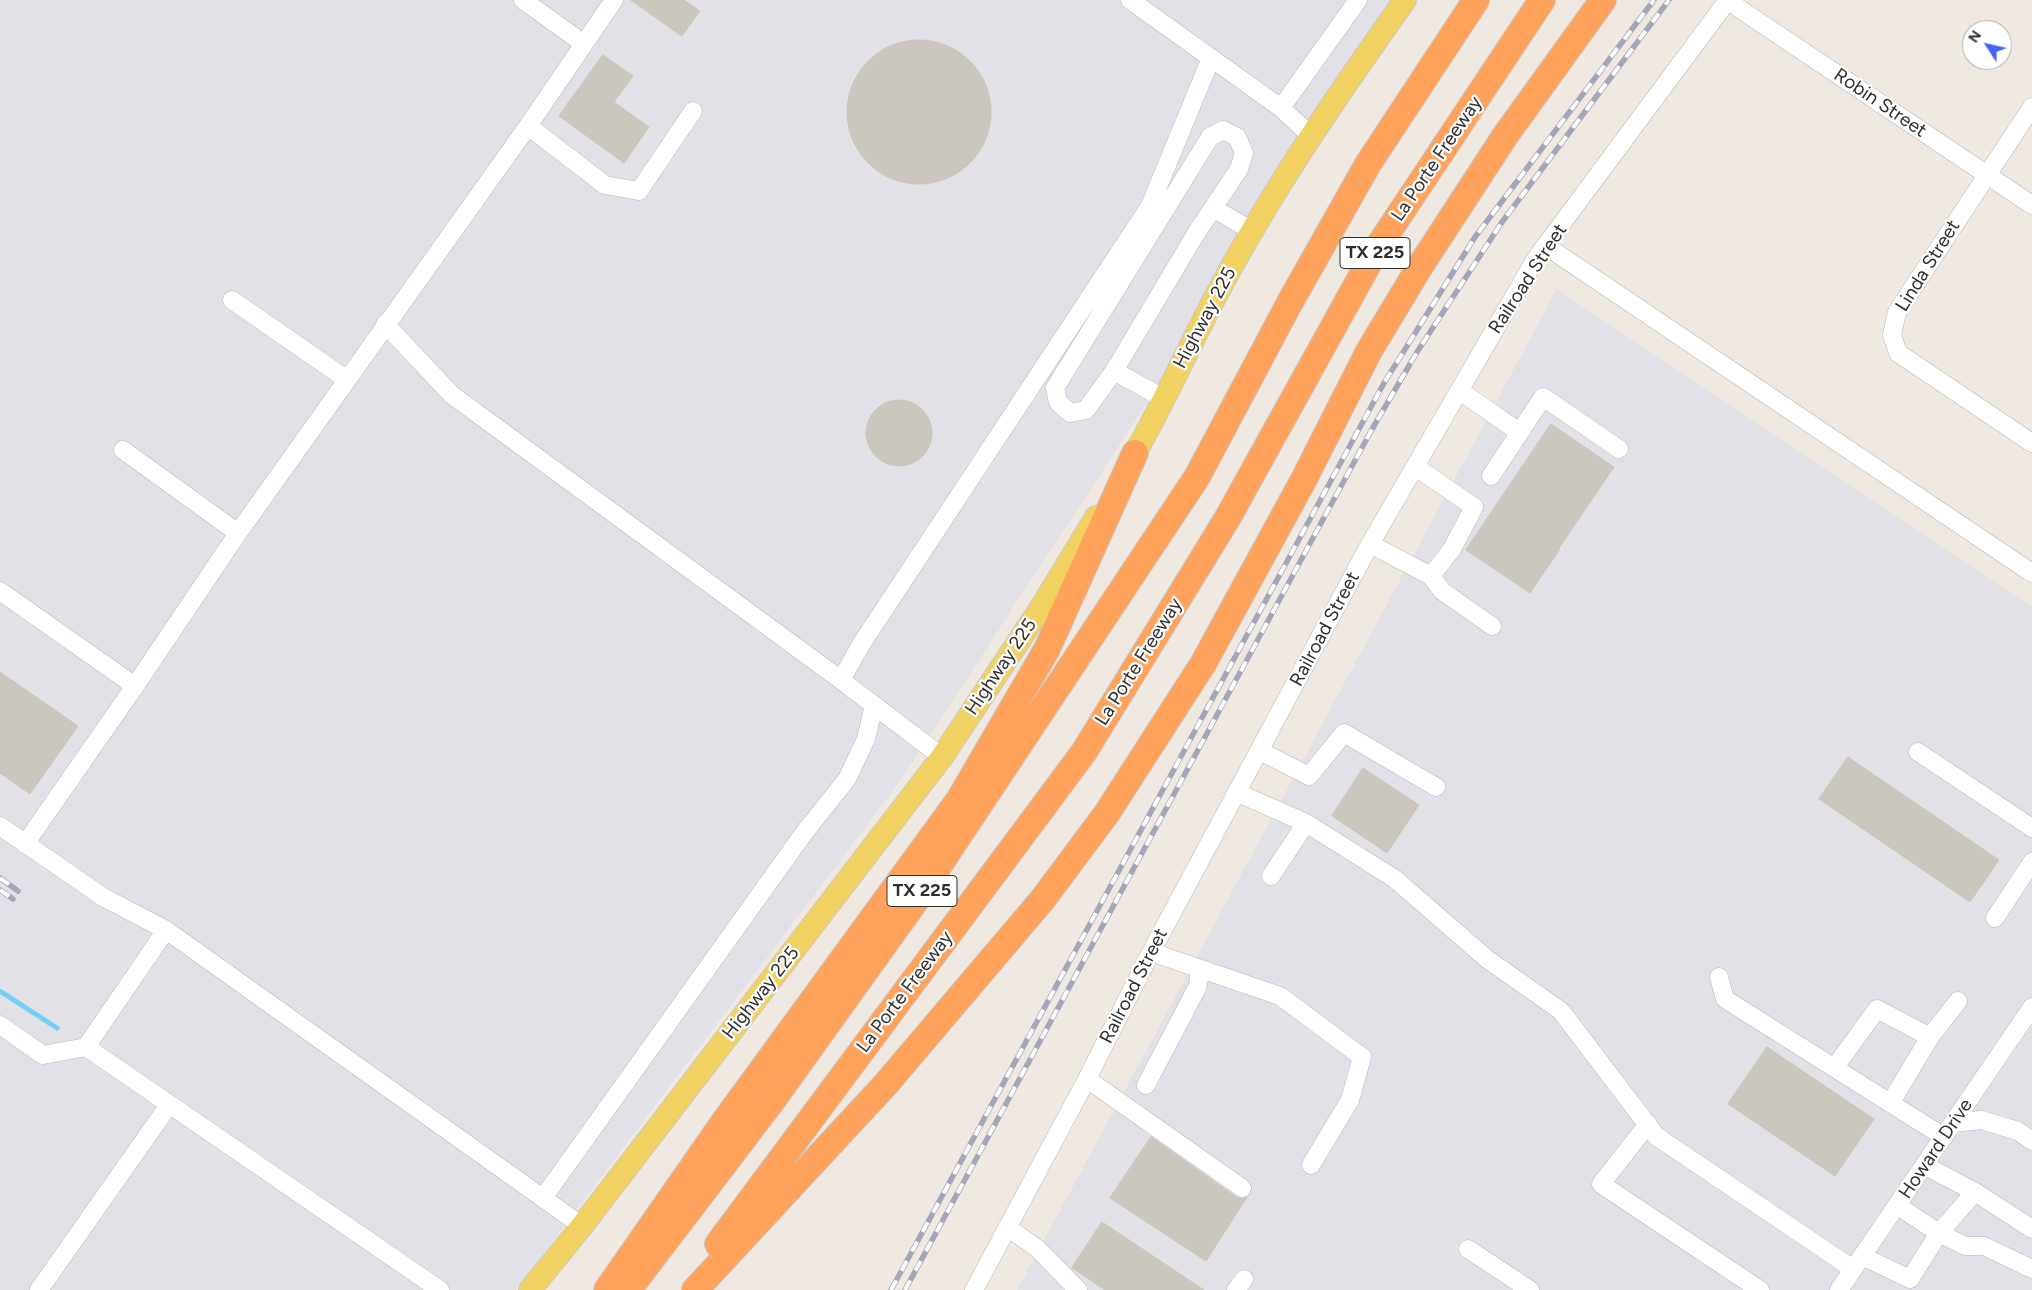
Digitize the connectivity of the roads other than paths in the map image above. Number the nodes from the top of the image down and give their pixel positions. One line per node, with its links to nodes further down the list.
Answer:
1 (523, 0): 10 (street)
2 (614, 0): 10 (street)
3 (1130, 0): 11 (street)
4 (1358, 0): 13 (street)
5 (1405, 0): 16 (main road, Highway 225)
6 (1476, 0): 90 (highway, TX 225)
7 (1542, 0): 91 (highway, La Porte Freeway / TX 225)
8 (1603, 0): 92 (highway)
9 (1728, 0): 17 (street, Robin Street); 21 (street, Railroad Street)
10 (584, 44): 15 (street)
11 (1211, 58): 13 (street); 41 (street)
12 (2032, 107): 17 (street, Linda Street)
13 (1281, 108): 16 (street)
14 (693, 111): 15 (street)
15 (528, 126): 23 (street)
16 (1311, 136): 20 (main road, Highway 225)
17 (1987, 174): 18 (street, Robin Street); 29 (street, Linda Street)
18 (2032, 204)
19 (1212, 208): 20 (street); 24 (street); 24 (street)
20 (1252, 231): 27 (main road, Highway 225)
21 (1546, 246): 26 (street, Railroad Street); 37 (street)
22 (232, 300): 25 (street)
23 (385, 324): 25 (street); 41 (street)
24 (1114, 371): 27 (street)
25 (346, 379): 35 (street)
26 (1460, 391): 28 (street); 33 (street, Railroad Street)
27 (1163, 398): 32 (main road, Highway 225)
28 (1519, 432): 30 (street); 34 (street)
29 (2032, 443)
30 (1619, 449)
31 (123, 450): 35 (street)
32 (1135, 453): 46 (main road, Highway 225); 89 (highway)
33 (1416, 467): 36 (street, Railroad Street); 38 (street)
34 (1490, 476)
35 (238, 533): 42 (street)
36 (1370, 544): 38 (street); 44 (street, Railroad Street)
37 (2032, 573)
38 (1430, 576): 40 (street)
39 (0, 591): 42 (street)
40 (1492, 626)
41 (841, 680): 43 (street)
42 (135, 686): 52 (street)
43 (874, 705): 46 (street); 77 (street)
44 (1260, 751): 47 (street); 48 (street, Railroad Street)
45 (1918, 752): 51 (street)
46 (942, 757): 79 (main road, Highway 225)
47 (1436, 787)
48 (1238, 793): 49 (street); 57 (street, Railroad Street)
49 (1306, 823): 54 (street); 70 (street)
50 (0, 826): 52 (street)
51 (2032, 828)
52 (25, 844): 56 (street)
53 (2032, 862): 55 (street)
54 (1271, 876)
55 (1995, 918)
56 (166, 930): 64 (street); 77 (street)
57 (1150, 952): 58 (street); 66 (street, Railroad Street)
58 (1200, 970): 67 (street); 73 (street)
59 (1719, 977): 65 (street)
60 (1958, 1001): 63 (street)
61 (2032, 1007): 71 (street, Howard Drive)
62 (0, 1025): 64 (street)
63 (1930, 1037): 65 (street); 68 (street)
64 (86, 1047): 69 (street)
65 (1835, 1067): 68 (street)
66 (1087, 1079): 75 (street); 80 (street, Railroad Street)
67 (1146, 1085)
68 (1892, 1102): 71 (street)
69 (169, 1104): 86 (street); 87 (street)
70 (1648, 1124): 84 (street); 96 (street)
71 (1949, 1130): 72 (street); 74 (street, Howard Drive)
72 (2032, 1141)
73 (1311, 1165)
74 (1924, 1165): 76 (street); 78 (street, Howard Drive)
75 (1242, 1188)
76 (1976, 1192): 81 (street); 82 (street)
77 (543, 1198): 79 (street)
78 (1898, 1206): 82 (street); 84 (street, Howard Drive)
79 (582, 1226): 88 (main road, Highway 225)
80 (1007, 1227): 93 (street, Railroad Street); 94 (street)
81 (2032, 1230)
82 (1939, 1232): 84 (street); 85 (street)
83 (1468, 1249): 95 (street)
84 (1858, 1263): 97 (street, Howard Drive)
85 (2032, 1269)
86 (39, 1290)
87 (440, 1290)
88 (530, 1290)
89 (607, 1290)
90 (628, 1290)
91 (684, 1290)
92 (696, 1290)
93 (974, 1290)
94 (1078, 1290)
95 (1530, 1290)
96 (1760, 1290)
97 (1839, 1290)

